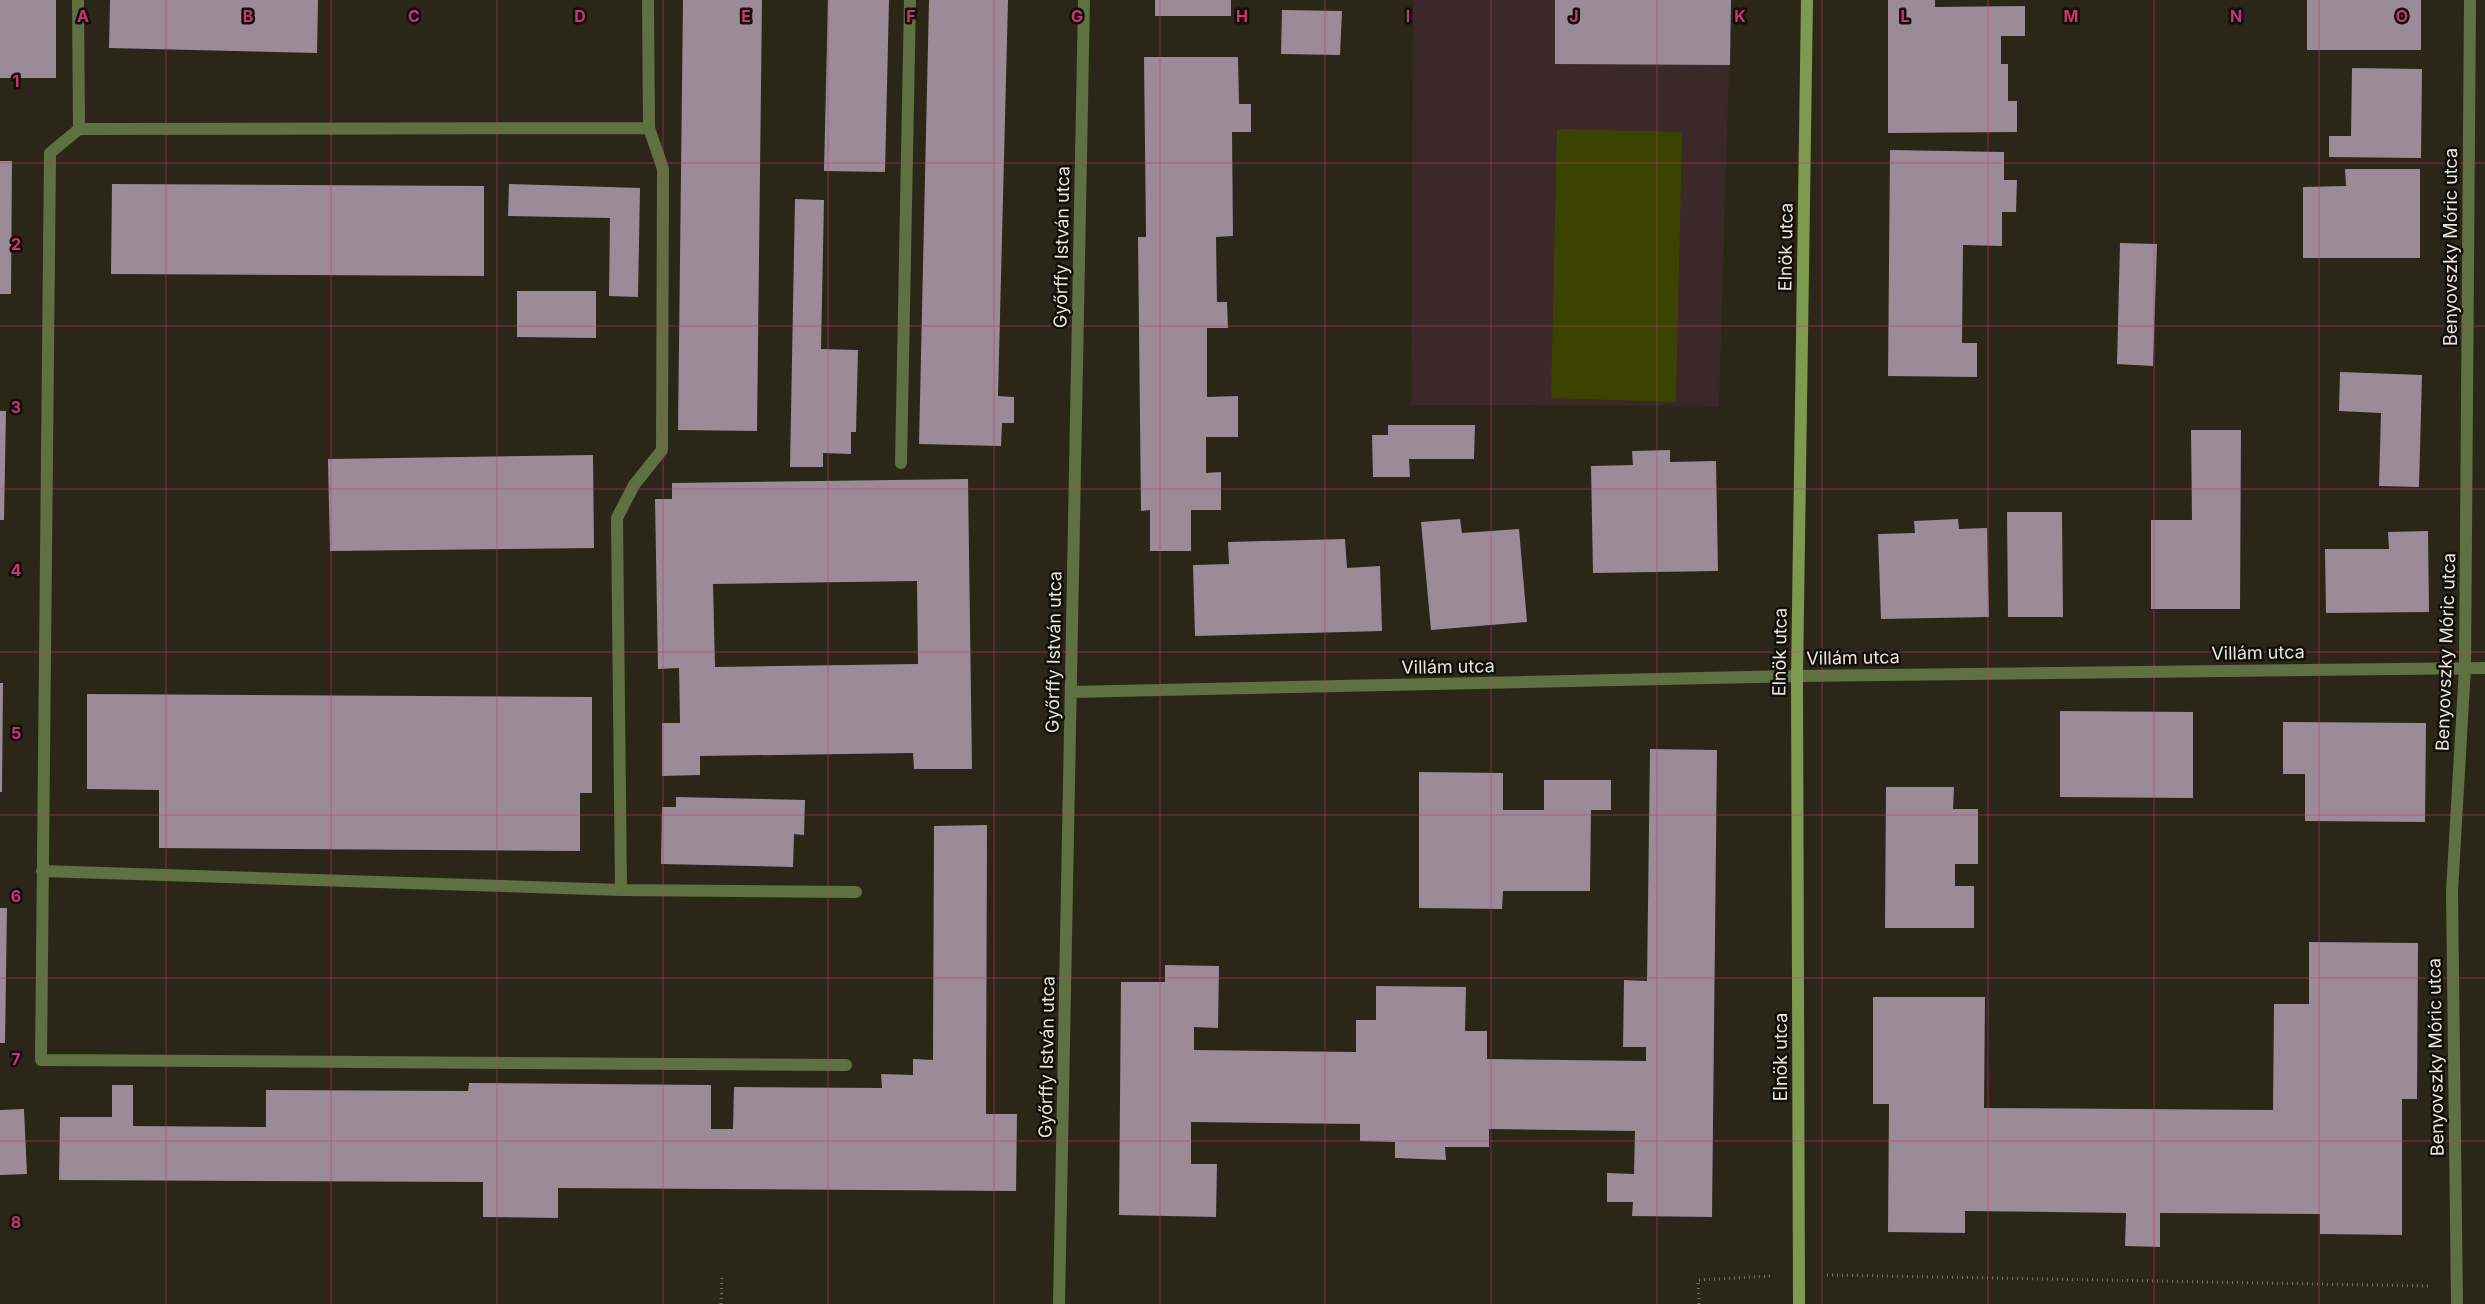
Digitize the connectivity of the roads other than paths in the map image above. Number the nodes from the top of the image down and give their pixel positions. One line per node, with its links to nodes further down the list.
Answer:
1 (78, 0): 8 (street)
2 (648, 0): 7 (street)
3 (910, 0): 9 (street)
4 (1084, 0): 13 (street, Győrffy István utca)
5 (1808, 0): 12 (street, Elnök utca)
6 (2470, 0): 10 (street, Benyovszky Móric utca)
7 (649, 128): 8 (street); 15 (street)
8 (79, 129): 14 (street)
9 (902, 463)
10 (2465, 668): 11 (street, Villám utca); 12 (street, Villám utca); 20 (street, Benyovszky Móric utca)
11 (2485, 668)
12 (1797, 676): 13 (street, Villám utca); 19 (street, Elnök utca)
13 (1071, 692): 18 (street, Győrffy István utca)
14 (42, 871): 15 (street); 17 (street)
15 (621, 890): 16 (street)
16 (856, 892)
17 (846, 1065)
18 (1060, 1304)
19 (1799, 1304)
20 (2457, 1304)

